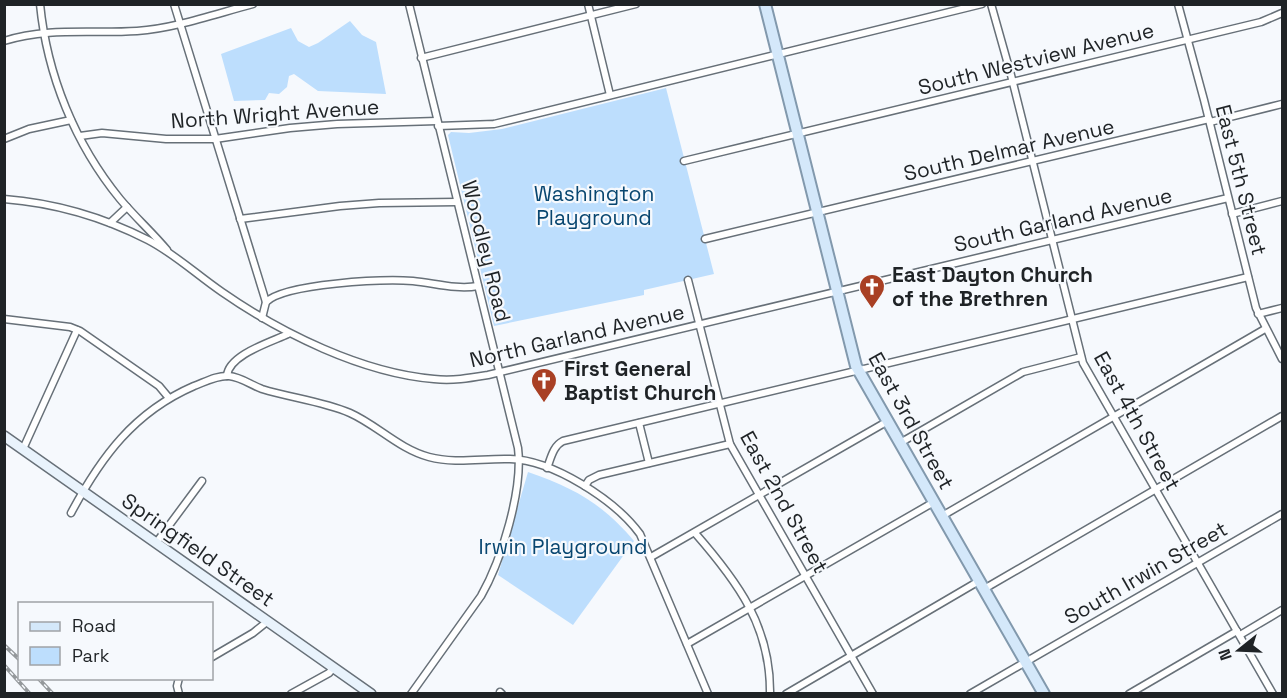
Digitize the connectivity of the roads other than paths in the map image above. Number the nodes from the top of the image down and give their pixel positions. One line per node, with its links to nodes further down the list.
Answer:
1 (40, 4): 15 (street)
2 (174, 4): 13 (street)
3 (253, 4): 13 (street)
4 (409, 4): 19 (street, Woodley Road)
5 (588, 4): 12 (street)
6 (636, 4): 12 (street)
7 (765, 4): 18 (main road, East 3rd Street)
8 (982, 4): 18 (street, North Wright Avenue)
9 (991, 4): 20 (street, East 4th Street)
10 (1178, 4): 16 (street, East 5th Street)
11 (1281, 14): 14 (street); 16 (street, South Westview Avenue)
12 (591, 16): 19 (street); 21 (street)
13 (179, 23): 15 (street); 29 (street)
14 (1282, 23)
15 (44, 32): 17 (street); 23 (street)
16 (1187, 40): 20 (street, South Westview Avenue); 24 (street, East 5th Street)
17 (4, 41)
18 (777, 55): 21 (street, North Wright Avenue); 26 (main road, East 3rd Street)
19 (421, 58): 25 (street, Woodley Road)
20 (1013, 82): 26 (street, South Westview Avenue); 31 (street, East 4th Street)
21 (610, 95): 25 (street, North Wright Avenue)
22 (1282, 104): 24 (street, South Delmar Avenue)
23 (71, 120): 27 (street); 28 (street)
24 (1209, 121): 31 (street, South Delmar Avenue); 32 (street, East 5th Street)
25 (438, 124): 29 (street, North Wright Avenue); 35 (street, Woodley Road)
26 (797, 134): 30 (street, South Westview Avenue); 37 (main road, East 3rd Street)
27 (80, 136): 29 (street, North Wright Avenue); 36 (street)
28 (4, 139)
29 (215, 139): 39 (street)
30 (684, 161)
31 (1033, 162): 37 (street, South Delmar Avenue); 42 (street, East 4th Street)
32 (1228, 198): 38 (street, East 5th Street); 42 (street, South Garland Avenue)
33 (4, 199): 40 (street, North Garland Avenue)
34 (1282, 201): 38 (street)
35 (457, 202): 39 (street); 46 (street, Woodley Road)
36 (127, 207): 40 (street); 43 (street)
37 (817, 213): 41 (street, South Delmar Avenue); 47 (main road, East 3rd Street)
38 (1232, 214): 44 (street, East 5th Street)
39 (240, 219): 48 (street)
40 (110, 223): 43 (street, North Garland Avenue)
41 (705, 239)
42 (1052, 240): 47 (street, South Garland Avenue); 53 (street, East 4th Street)
43 (174, 256): 51 (street, North Garland Avenue)
44 (1248, 277): 50 (street, East 5th Street); 53 (street)
45 (688, 280): 54 (street, East 2nd Street)
46 (478, 286): 48 (street); 61 (street, Woodley Road)
47 (837, 292): 54 (street, North Garland Avenue); 60 (main road, East 3rd Street)
48 (266, 302): 51 (street)
49 (1282, 308): 50 (street)
50 (1258, 314): 55 (street, East 5th Street)
51 (262, 318): 57 (street, North Garland Avenue)
52 (4, 319): 56 (street)
53 (1071, 320): 58 (street, East 4th Street); 60 (street)
54 (699, 325): 61 (street, North Garland Avenue); 64 (street, East 2nd Street)
55 (1265, 329): 59 (street, East 5th Street); 65 (street)
56 (77, 330): 63 (street); 72 (street)
57 (288, 334): 61 (street, North Garland Avenue); 62 (street)
58 (1081, 357): 65 (street, East 4th Street); 70 (street)
59 (1282, 359)
60 (858, 370): 64 (street); 67 (main road, East 3rd Street)
61 (500, 372): 73 (street, Woodley Road)
62 (227, 376): 63 (street); 73 (street)
63 (169, 398): 79 (street)
64 (719, 404): 68 (street); 71 (street, East 2nd Street)
65 (1114, 416): 78 (street, East 4th Street); 84 (street)
66 (1282, 416): 78 (street)
67 (888, 421): 70 (main road, East 3rd Street); 80 (street)
68 (639, 423): 74 (street); 75 (street)
69 (4, 436): 72 (main road, Springfield Street)
70 (900, 443): 81 (main road, East 3rd Street)
71 (730, 444): 74 (street); 80 (street, East 2nd Street)
72 (23, 449): 79 (main road, Springfield Street)
73 (519, 460): 75 (street); 103 (street, Woodley Road)
74 (649, 463): 77 (street)
75 (548, 468): 77 (street)
76 (202, 481): 86 (street)
77 (585, 486): 87 (street)
78 (1156, 489): 88 (street, East 4th Street); 90 (street)
79 (83, 491): 82 (street); 86 (main road, Springfield Street)
80 (760, 496): 85 (street); 89 (street, East 2nd Street)
81 (934, 502): 84 (main road, East 3rd Street); 89 (street)
82 (71, 513)
83 (1282, 514): 88 (street, South Irwin Street)
84 (942, 516): 90 (main road, East 3rd Street)
85 (695, 533): 87 (street); 91 (street)
86 (156, 543): 93 (main road, Springfield Street)
87 (651, 557): 95 (street)
88 (1198, 562): 94 (street, East 4th Street); 98 (street, South Irwin Street)
89 (806, 576): 91 (street); 96 (street, East 2nd Street)
90 (982, 585): 96 (street); 98 (main road, East 3rd Street)
91 (750, 608): 95 (street); 105 (street)
92 (1282, 610): 94 (street)
93 (268, 621): 97 (street); 99 (main road, Springfield Street)
94 (1239, 633): 110 (street); 111 (street, East 4th Street)
95 (687, 644): 104 (street)
96 (851, 655): 106 (street); 107 (street, East 2nd Street)
97 (213, 656)
98 (1026, 662): 100 (street, South Irwin Street); 109 (main road, East 3rd Street)
99 (334, 667): 101 (street); 102 (main road, Springfield Street)
100 (983, 690): 108 (street, South Irwin Street)
101 (291, 693)
102 (371, 693)
103 (411, 693)
104 (708, 693)
105 (770, 693)
106 (786, 693)
107 (873, 693)
108 (970, 693)
109 (1044, 693)
110 (1129, 693)
111 (1273, 693)

